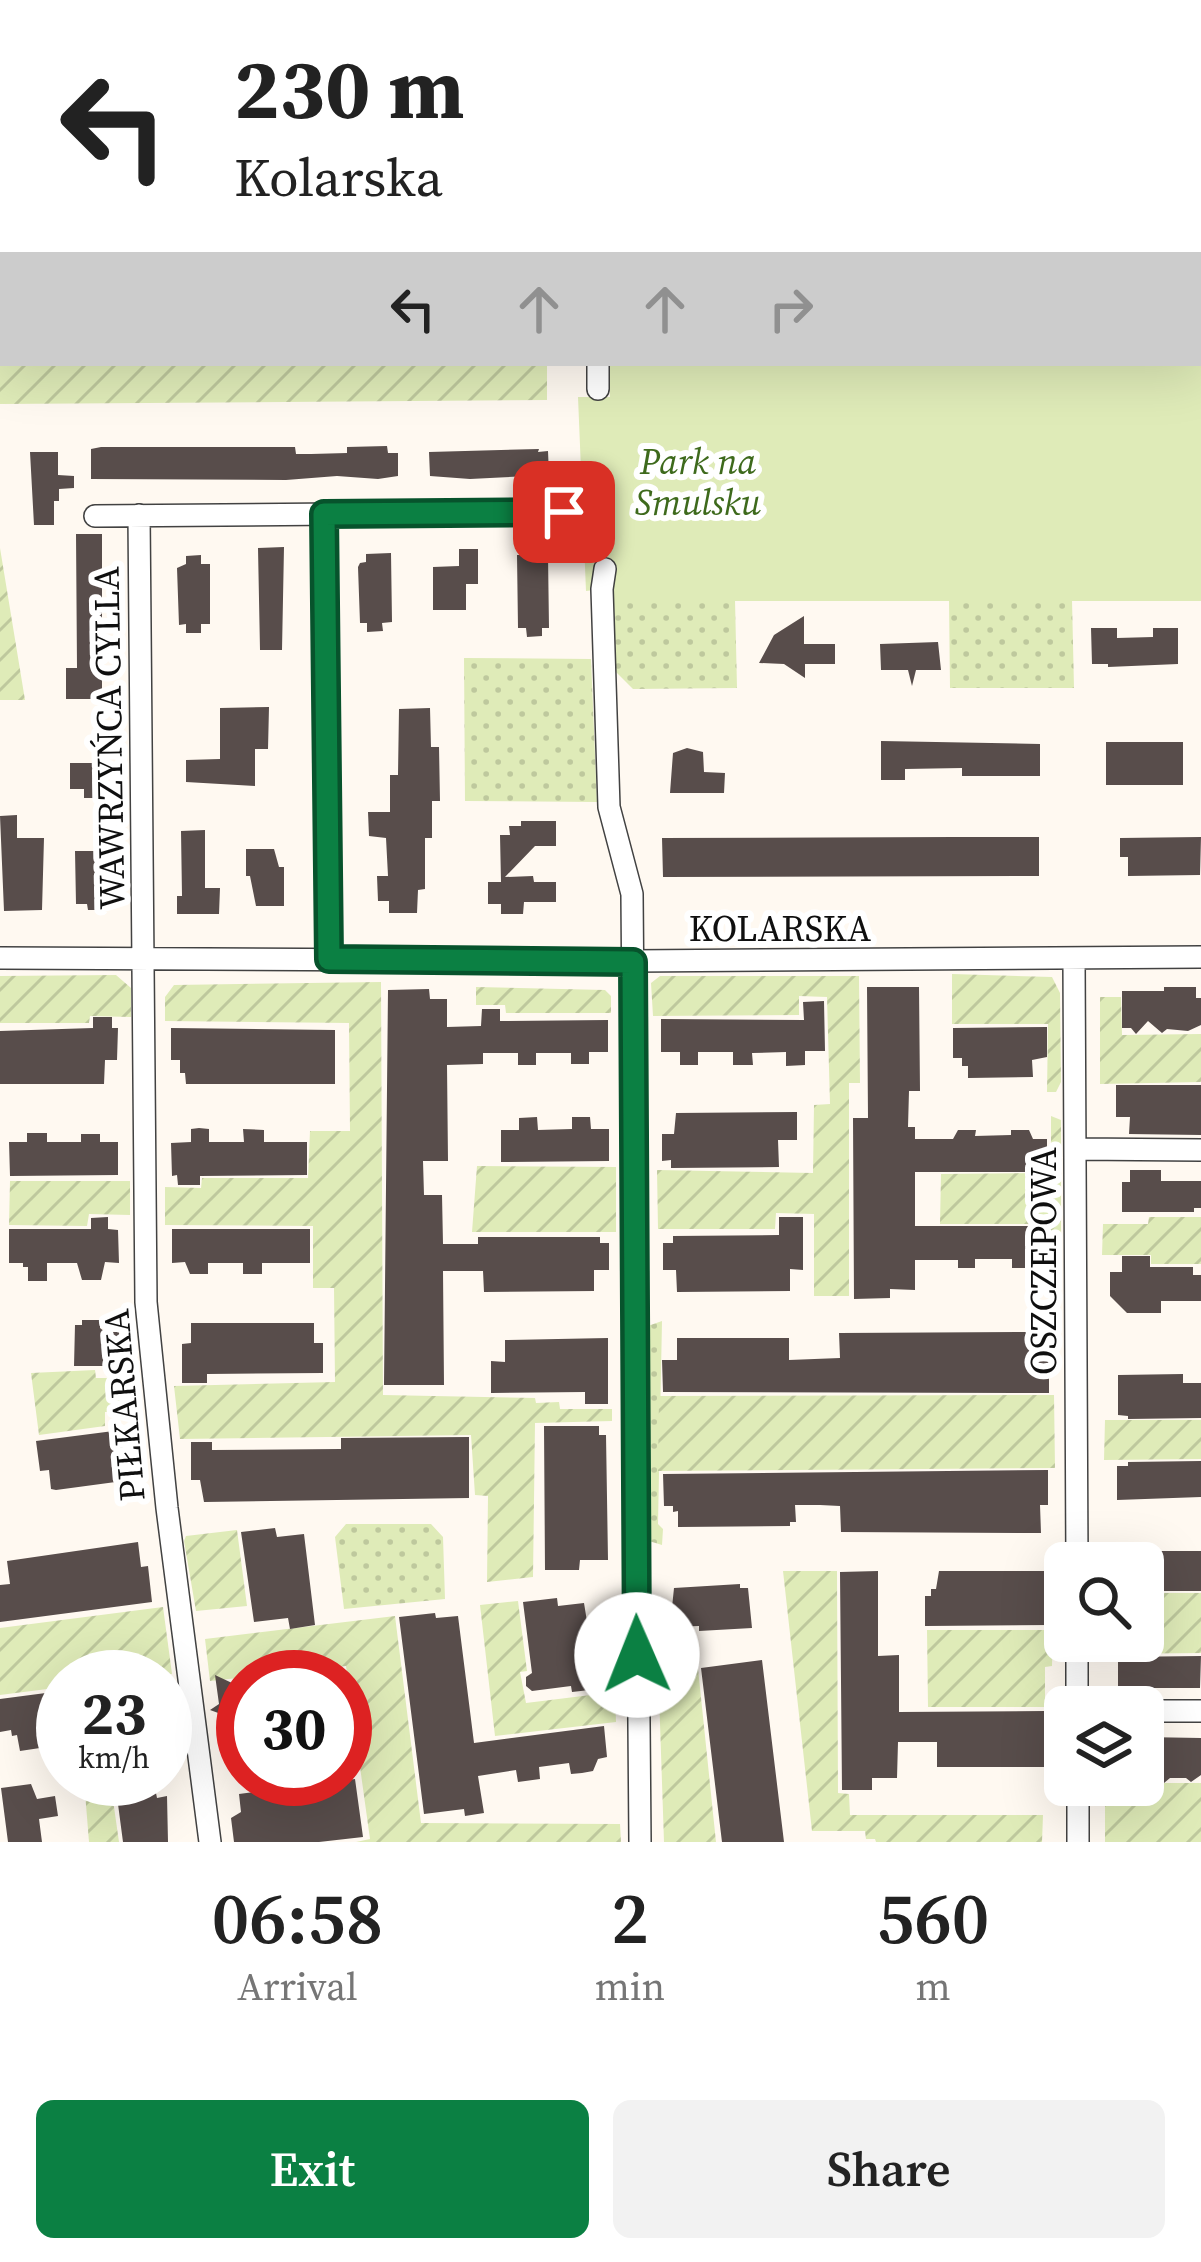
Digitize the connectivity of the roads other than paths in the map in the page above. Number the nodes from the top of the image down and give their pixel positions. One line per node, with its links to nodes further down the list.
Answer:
1 (598, 366): 2 (street)
2 (598, 389)
3 (564, 512): 4 (street, WAWRZYŃCA CYLLA)
4 (324, 514): 5 (street, WAWRZYŃCA CYLLA); 11 (street)
5 (139, 515): 6 (street, WAWRZYŃCA CYLLA); 10 (street, WAWRZYŃCA CYLLA)
6 (95, 516)
7 (605, 568): 13 (street)
8 (1201, 957): 12 (street, KOLARSKA)
9 (0, 958): 10 (street, KOLARSKA)
10 (145, 959): 11 (street, KOLARSKA); 20 (street, PIŁKARSKA)
11 (329, 959): 13 (street, KOLARSKA)
12 (1074, 960): 13 (street, KOLARSKA); 14 (street, OSZCZEPOWA)
13 (633, 962): 21 (street)
14 (1076, 1149): 15 (street); 16 (street, OSZCZEPOWA)
15 (1201, 1150)
16 (1077, 1542)
17 (1164, 1711): 18 (street)
18 (1201, 1711)
19 (1078, 1806): 22 (street)
20 (210, 1842)
21 (640, 1842)
22 (1078, 1842)

